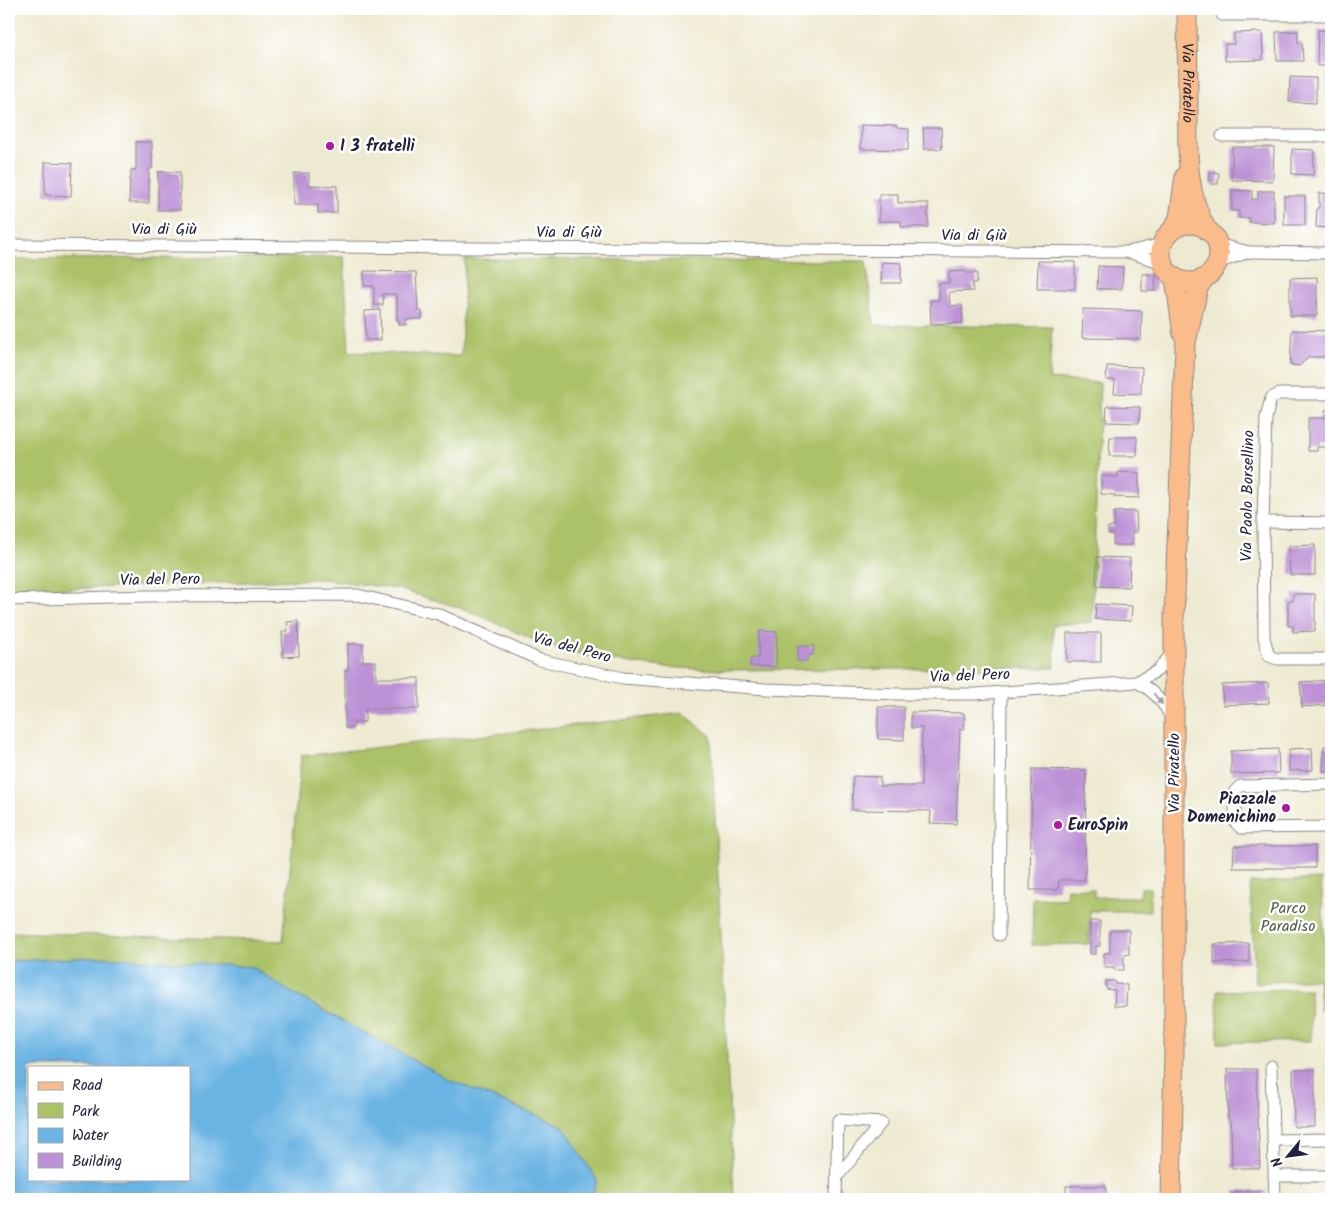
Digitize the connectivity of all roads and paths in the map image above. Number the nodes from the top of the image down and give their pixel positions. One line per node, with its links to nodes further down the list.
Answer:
1 (1187, 9): 6 (main road, Via Piratello)
2 (1222, 15): 3 (street)
3 (1331, 16)
4 (1222, 136): 5 (street)
5 (1331, 136)
6 (1188, 157): 7 (main road, Via Piratello); 8 (main road, Via Piratello)
7 (1168, 237): 8 (main road); 10 (street, Via di Giù); 13 (main road, Via Piratello)
8 (1212, 237): 11 (street); 14 (main road, Via Piratello)
9 (9, 245): 10 (street, Via di Giù)
10 (1128, 252): 13 (street, Via di Giù)
11 (1249, 252): 12 (street); 14 (street)
12 (1331, 253)
13 (1163, 263): 15 (main road)
14 (1217, 263): 16 (main road, Via Piratello)
15 (1175, 278): 16 (main road); 17 (main road, Via Piratello)
16 (1204, 278): 17 (main road, Via Piratello)
17 (1185, 347): 22 (main road, Via Piratello)
18 (1331, 394): 19 (street, Via Paolo Borsellino)
19 (1263, 522): 20 (street); 23 (street, Via Paolo Borsellino)
20 (1331, 522)
21 (9, 600): 25 (street, Via del Pero)
22 (1174, 650): 24 (street, Via del Pero); 26 (main road, Via Piratello)
23 (1331, 659)
24 (1136, 682): 25 (street, Via del Pero); 26 (street, one-way to 26)
25 (1001, 692): 29 (street)
26 (1174, 722): 37 (main road, Via Piratello)
27 (1331, 784): 28 (street)
28 (1331, 827)
29 (998, 935)
30 (1271, 1066): 32 (street)
31 (1331, 1139): 32 (street)
32 (1273, 1140): 34 (street)
33 (837, 1176): 33 (street); 36 (street)
34 (1274, 1176): 35 (street); 38 (street)
35 (1331, 1176)
36 (836, 1199)
37 (1171, 1199)
38 (1275, 1199)

